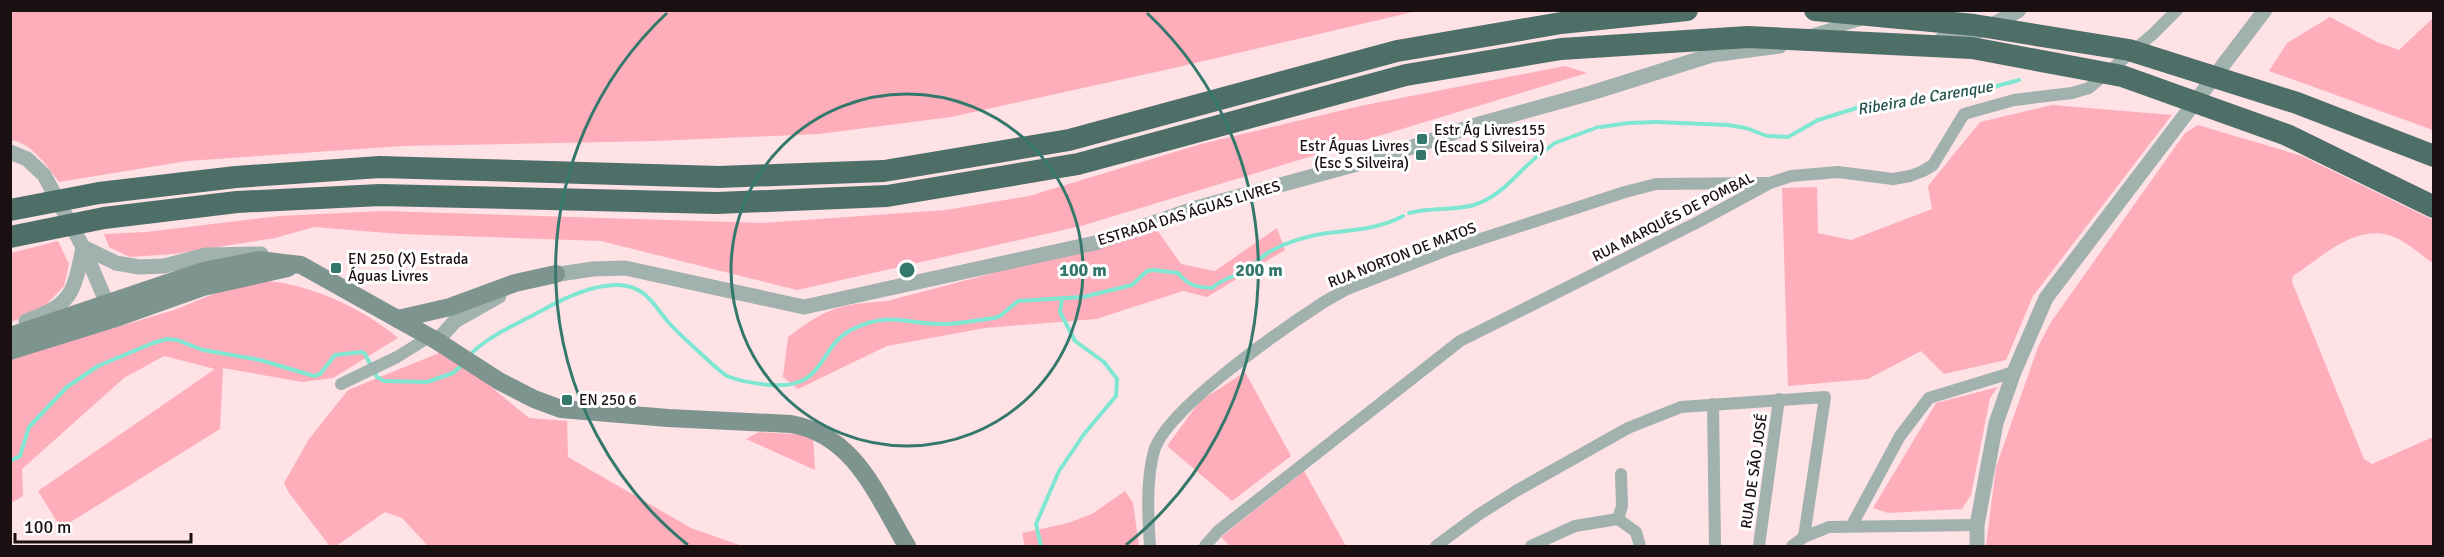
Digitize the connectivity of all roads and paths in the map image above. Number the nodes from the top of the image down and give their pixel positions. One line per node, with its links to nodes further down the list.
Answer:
1 (1687, 10): 12 (highway)
2 (1815, 10): 9 (highway)
3 (1895, 10): 7 (street)
4 (2019, 10): 7 (street, ESTRADA DAS ÁGUAS LIVRES)
5 (2177, 10): 10 (street, RUA MARQUÊS DE POMBAL)
6 (2265, 10): 24 (street)
7 (1781, 46): 16 (street, ESTRADA DAS ÁGUAS LIVRES)
8 (10, 152): 14 (street)
9 (2433, 156)
10 (1770, 183): 34 (street, RUA NORTON DE MATOS); 35 (street, RUA MARQUÊS DE POMBAL)
11 (2433, 207): 13 (highway)
12 (10, 210)
13 (10, 237)
14 (83, 247): 15 (street); 17 (street); 20 (street)
15 (302, 265): 17 (main road); 19 (main road)
16 (556, 274): 18 (main road); 22 (street, ESTRADA DAS ÁGUAS LIVRES)
17 (110, 311): 21 (main road); 23 (main road)
18 (437, 311): 19 (main road); 22 (main road)
19 (398, 319): 22 (main road)
20 (10, 327)
21 (10, 336)
22 (429, 337): 25 (street); 33 (main road)
23 (10, 351)
24 (2014, 372): 30 (street); 31 (street)
25 (341, 384)
26 (1779, 399): 27 (street); 32 (street); 40 (street, RUA DE SÃO JOSÉ)
27 (1713, 404): 36 (street); 39 (street)
28 (1621, 474): 29 (street)
29 (1618, 519): 37 (street); 38 (street)
30 (1852, 525): 31 (street); 32 (street)
31 (1977, 525): 41 (street)
32 (1798, 543)
33 (907, 546)
34 (1150, 546)
35 (1205, 546)
36 (1436, 546)
37 (1531, 546)
38 (1640, 546)
39 (1715, 546)
40 (1759, 546)
41 (1977, 546)

